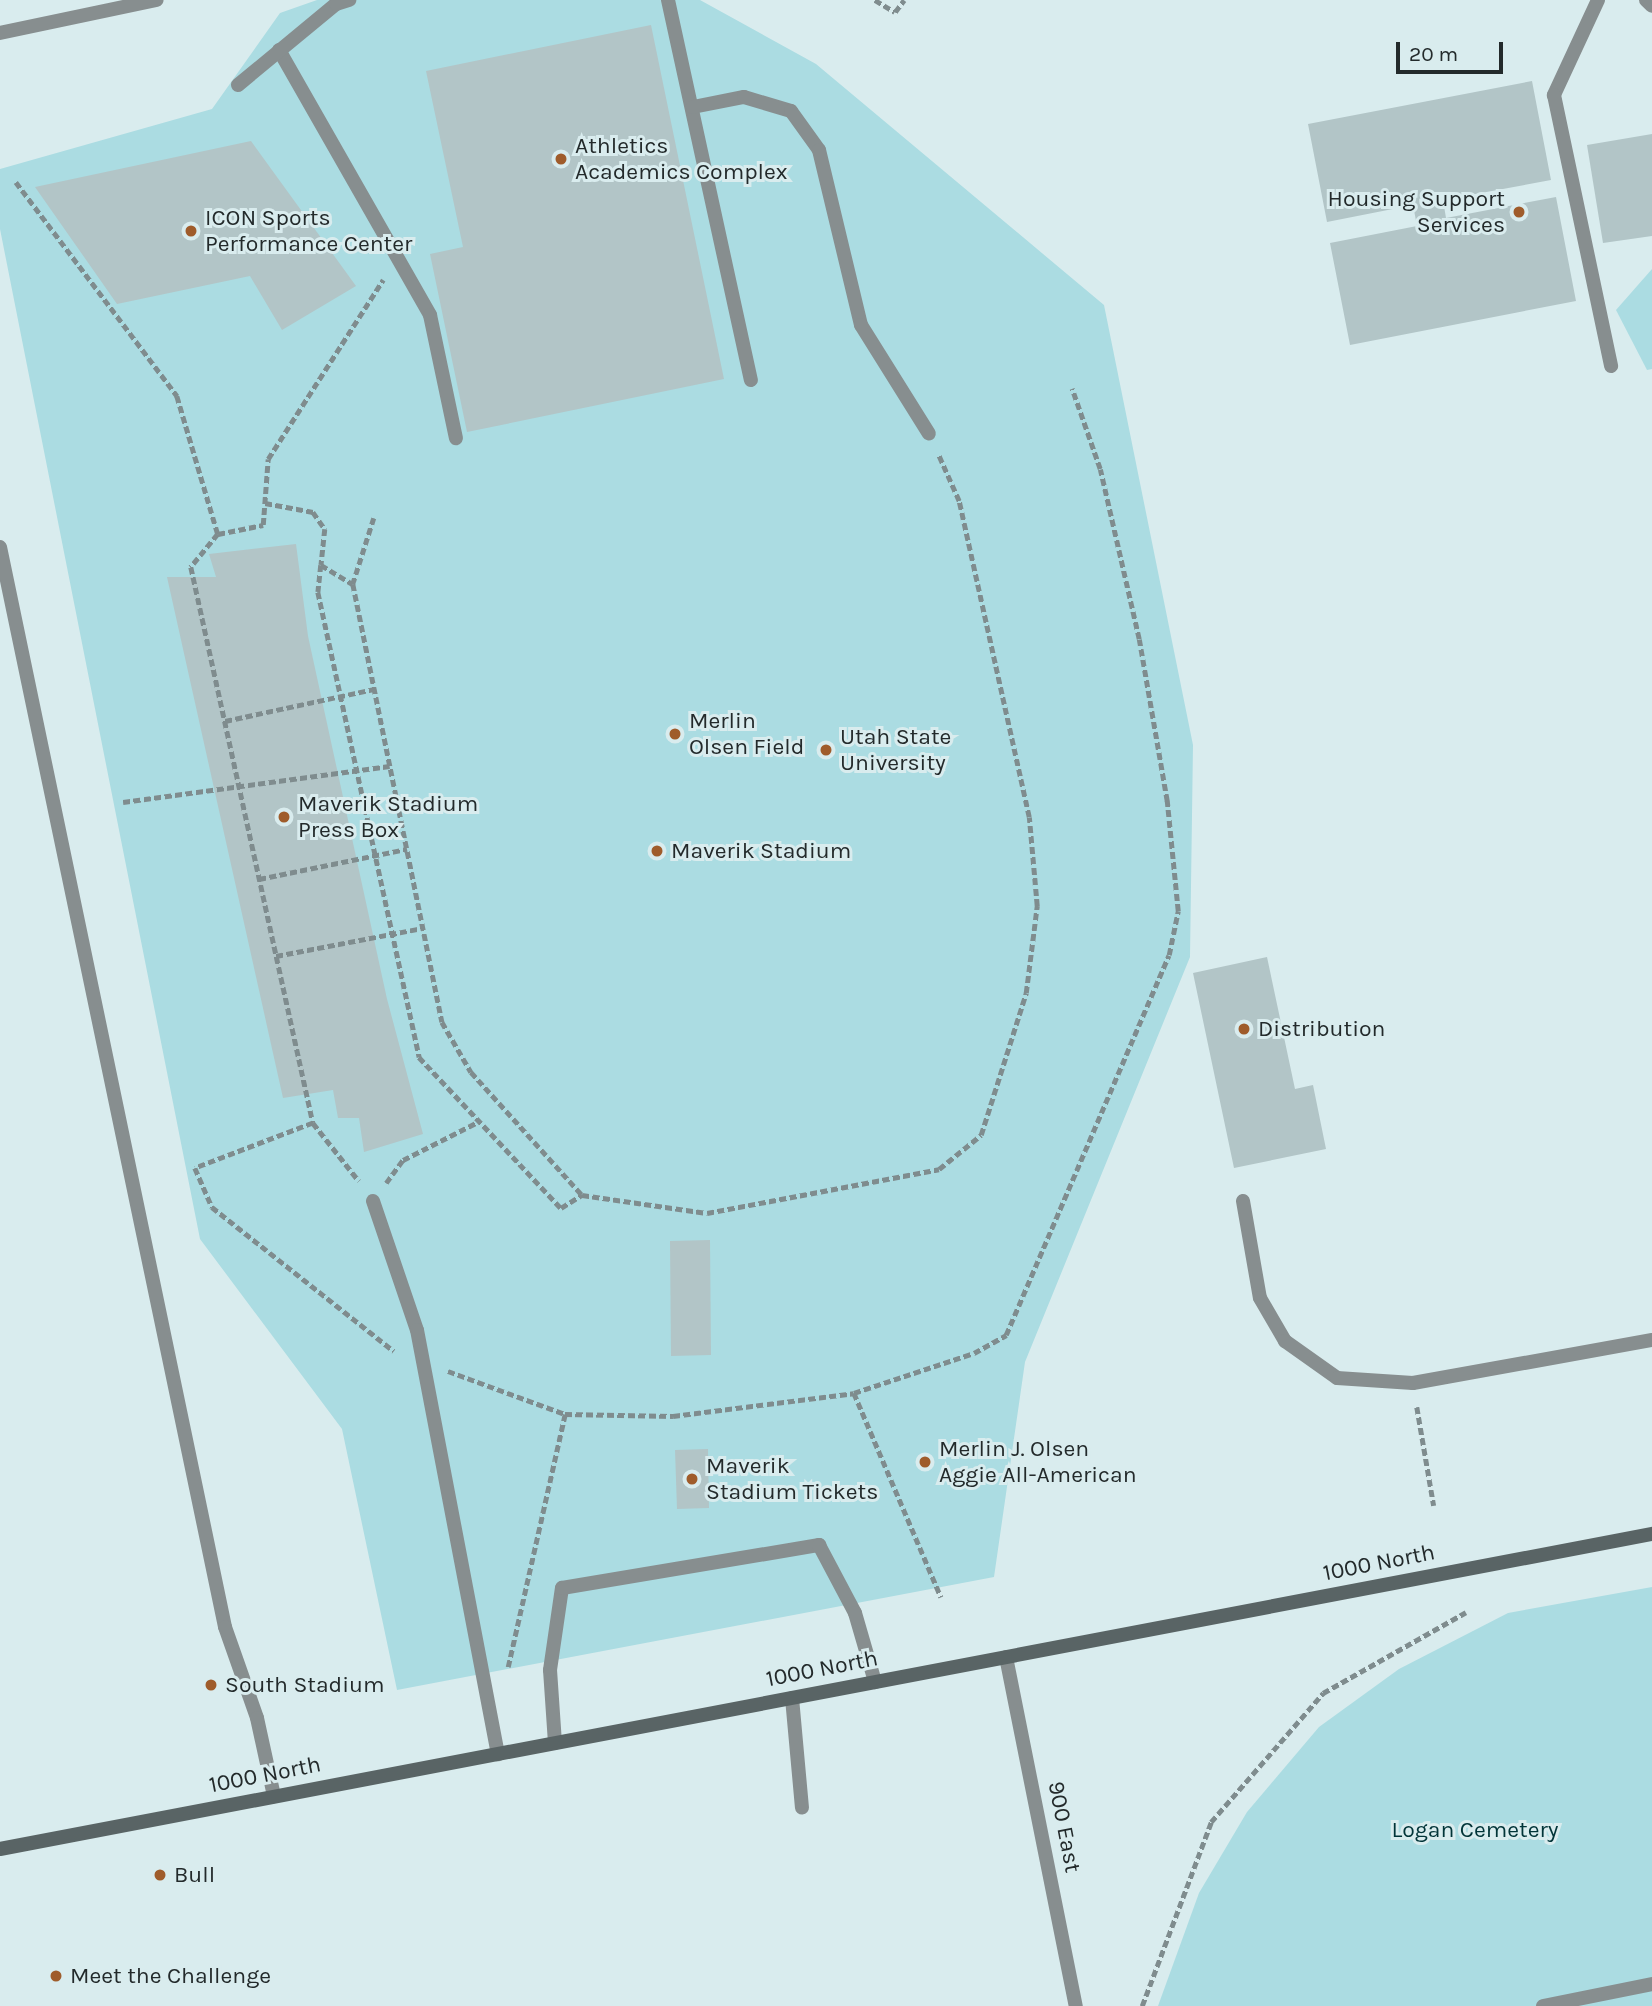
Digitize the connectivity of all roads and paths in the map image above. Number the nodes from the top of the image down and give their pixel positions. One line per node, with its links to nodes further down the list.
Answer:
1 (157, 0): 9 (street)
2 (668, 0): 12 (street)
3 (875, 0): 4 (path)
4 (904, 0)
5 (1598, 0): 15 (street)
6 (1646, 0): 8 (street)
7 (340, 1): 10 (street)
8 (1652, 6)
9 (0, 33)
10 (279, 50): 11 (street); 14 (street)
11 (238, 85)
12 (693, 107): 16 (street); 18 (street)
13 (16, 183): 22 (path)
14 (398, 256): 19 (street); 20 (path)
15 (1611, 366)
16 (751, 380)
17 (1072, 388): 47 (path)
18 (929, 434): 41 (path)
19 (456, 438)
20 (265, 503): 22 (path); 24 (path)
21 (374, 518): 25 (path)
22 (218, 534): 28 (path)
23 (0, 547): 59 (street)
24 (321, 565): 25 (path); 27 (path)
25 (353, 584): 26 (path)
26 (374, 689): 27 (path); 29 (path)
27 (341, 697): 28 (path); 30 (path)
28 (225, 721): 31 (path)
29 (390, 766): 30 (path); 33 (path)
30 (357, 774): 31 (path); 34 (path)
31 (239, 784): 32 (path); 35 (path)
32 (123, 802)
33 (407, 849): 34 (path); 36 (path)
34 (375, 855): 35 (path); 37 (path)
35 (259, 879): 38 (path)
36 (423, 928): 37 (path); 41 (path)
37 (393, 934): 38 (path); 39 (path)
38 (276, 956): 40 (path)
39 (480, 1121): 41 (path); 42 (path)
40 (313, 1123): 42 (path); 45 (path)
41 (582, 1195)
42 (373, 1201): 45 (street)
43 (1243, 1201): 46 (street)
44 (1652, 1340): 46 (street)
45 (424, 1362): 48 (path); 58 (street)
46 (1413, 1383): 49 (path)
47 (854, 1393): 48 (path); 51 (path)
48 (565, 1414): 54 (path)
49 (1434, 1506)
50 (1652, 1534): 53 (street, 1000 North)
51 (941, 1597)
52 (1466, 1612): 64 (path)
53 (1006, 1657): 55 (street, 1000 North); 63 (street, 900 East)
54 (505, 1678)
55 (875, 1682): 56 (street, 1000 North); 57 (street)
56 (792, 1698): 57 (street, 1000 North); 60 (street)
57 (555, 1743): 58 (street, 1000 North)
58 (498, 1754): 59 (street, 1000 North)
59 (274, 1796): 61 (street, 1000 North)
60 (802, 1808)
61 (0, 1849)
62 (1652, 1984): 65 (street)
63 (1076, 2006)
64 (1142, 2006)
65 (1543, 2006)

